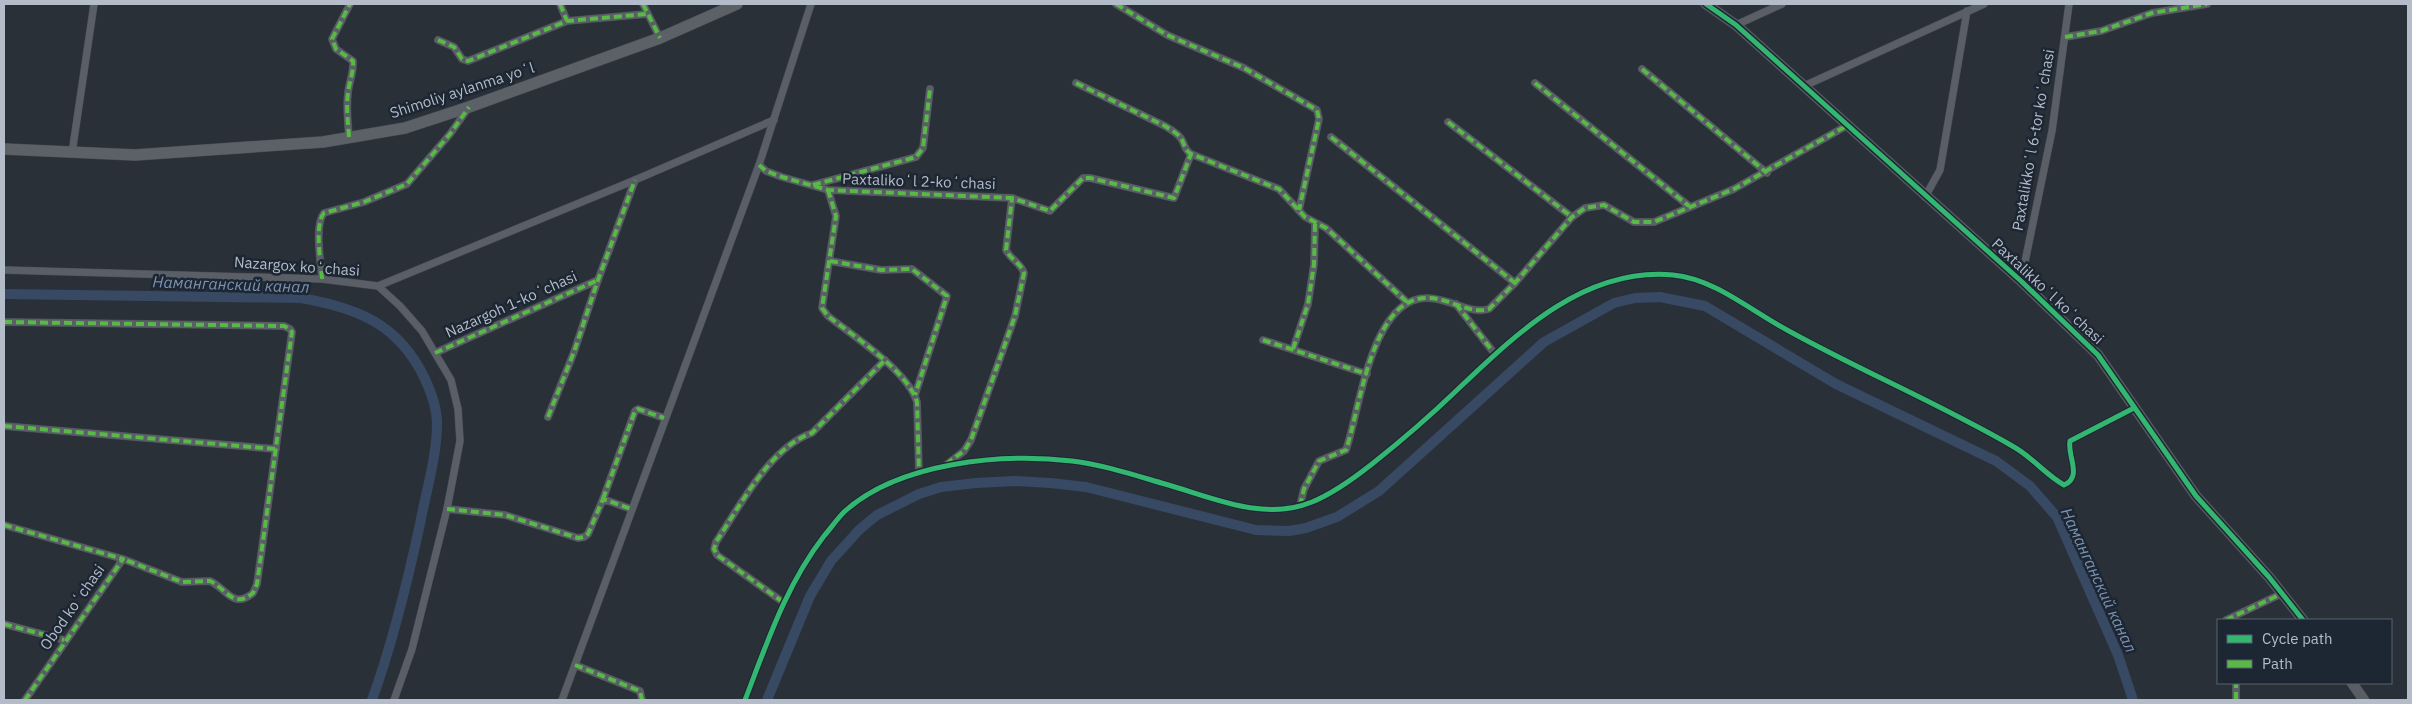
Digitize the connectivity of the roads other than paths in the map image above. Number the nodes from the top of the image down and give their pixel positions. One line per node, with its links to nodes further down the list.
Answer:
1 (94, 4): 32 (street)
2 (350, 4): 29 (street)
3 (560, 4): 15 (street)
4 (643, 4): 14 (street)
5 (737, 4): 17 (main road, Shimoliy aylanma yoʻl)
6 (811, 4): 26 (street)
7 (1116, 4): 42 (street)
8 (1706, 4): 16 (street, Paxtalikkoʻl koʻchasi)
9 (1782, 4): 16 (street)
10 (1984, 4): 13 (street)
11 (2069, 4): 18 (street, Paxtalikkoʻl 6-tor koʻchasi)
12 (2207, 4): 18 (street)
13 (1968, 11): 23 (street); 39 (street)
14 (647, 14): 15 (street); 17 (street)
15 (567, 21): 19 (street)
16 (1736, 25): 23 (street, Paxtalikkoʻl koʻchasi)
17 (660, 38): 25 (main road, Shimoliy aylanma yoʻl)
18 (2065, 38): 49 (street, Paxtalikkoʻl 6-tor koʻchasi)
19 (438, 40)
20 (1642, 69): 35 (street)
21 (1076, 83): 33 (street)
22 (1535, 83): 41 (street)
23 (1804, 86): 28 (street, Paxtalikkoʻl koʻchasi)
24 (930, 89): 37 (street)
25 (469, 107): 29 (main road, Shimoliy aylanma yoʻl); 47 (street)
26 (774, 120): 34 (street); 36 (street)
27 (1448, 122): 43 (street)
28 (1848, 125): 35 (street); 39 (street, Paxtalikkoʻl koʻchasi)
29 (349, 137): 32 (main road, Shimoliy aylanma yoʻl)
30 (1332, 137): 50 (street)
31 (4, 149): 32 (main road, Shimoliy aylanma yoʻl)
32 (72, 153)
33 (1191, 154): 40 (street); 42 (street)
34 (759, 164): 37 (street); 64 (street)
35 (1767, 172): 41 (street)
36 (635, 180): 48 (street, Nazargoh 1-koʻchasi); 51 (street)
37 (813, 185): 38 (street)
38 (828, 190): 40 (street, Paxtalikoʻl 2-koʻchasi); 45 (street, Paxtalikoʻl 2-koʻchasi)
39 (1925, 196): 49 (street, Paxtalikkoʻl koʻchasi)
40 (1012, 198): 67 (street, Paxtalikoʻl 2-koʻchasi)
41 (1689, 206): 43 (street)
42 (1299, 210): 44 (street)
43 (1572, 217): 50 (street)
44 (1315, 224): 52 (street); 56 (street)
45 (830, 261): 59 (street, Paxtalikoʻl 2-koʻchasi); 61 (street)
46 (4, 270): 47 (street, Nazargox koʻchasi)
47 (322, 279): 51 (street, Nazargox koʻchasi)
48 (598, 280): 57 (street, Nazargoh 1-koʻchasi); 63 (street, Nazargoh 1-koʻchasi)
49 (2021, 281): 62 (street, Paxtalikkoʻl koʻchasi)
50 (1515, 284): 53 (street)
51 (378, 286): 57 (street, Nazargox koʻchasi)
52 (1407, 302): 53 (street); 60 (street)
53 (1456, 304): 58 (street)
54 (4, 322): 66 (street)
55 (1264, 340): 56 (street)
56 (1293, 349): 60 (street)
57 (435, 353): 71 (street, Nazargox koʻchasi)
58 (1494, 353): 62 (street); 70 (street)
59 (885, 360): 61 (street, Paxtalikoʻl 2-koʻchasi); 76 (street)
60 (1367, 374): 70 (street)
61 (915, 395): 68 (street)
62 (2134, 408): 75 (street, Paxtalikkoʻl koʻchasi)
63 (548, 417)
64 (664, 418): 69 (street); 72 (street)
65 (4, 426): 66 (street)
66 (276, 449): 74 (street)
67 (942, 467): 68 (street, Paxtalikoʻl 2-koʻchasi); 70 (street)
68 (919, 472): 76 (street, Paxtalikoʻl 2-koʻchasi)
69 (603, 498): 71 (street); 72 (street)
70 (1300, 506)
71 (447, 509): 85 (street, Nazargox koʻchasi)
72 (631, 509): 81 (street)
73 (4, 525): 74 (street, Obod koʻchasi)
74 (123, 559): 80 (street, Obod koʻchasi)
75 (2283, 593): 77 (street); 78 (street, Paxtalikkoʻl koʻchasi)
76 (783, 602): 88 (street, Paxtalikoʻl 2-koʻchasi)
77 (2228, 619)
78 (2302, 619)
79 (4, 624): 80 (street)
80 (64, 640): 84 (street, Obod koʻchasi)
81 (575, 665): 86 (street); 87 (street)
82 (2236, 684): 89 (street)
83 (2353, 684): 90 (street)
84 (25, 700)
85 (394, 700)
86 (562, 700)
87 (642, 700)
88 (745, 700)
89 (2236, 700)
90 (2364, 700)

